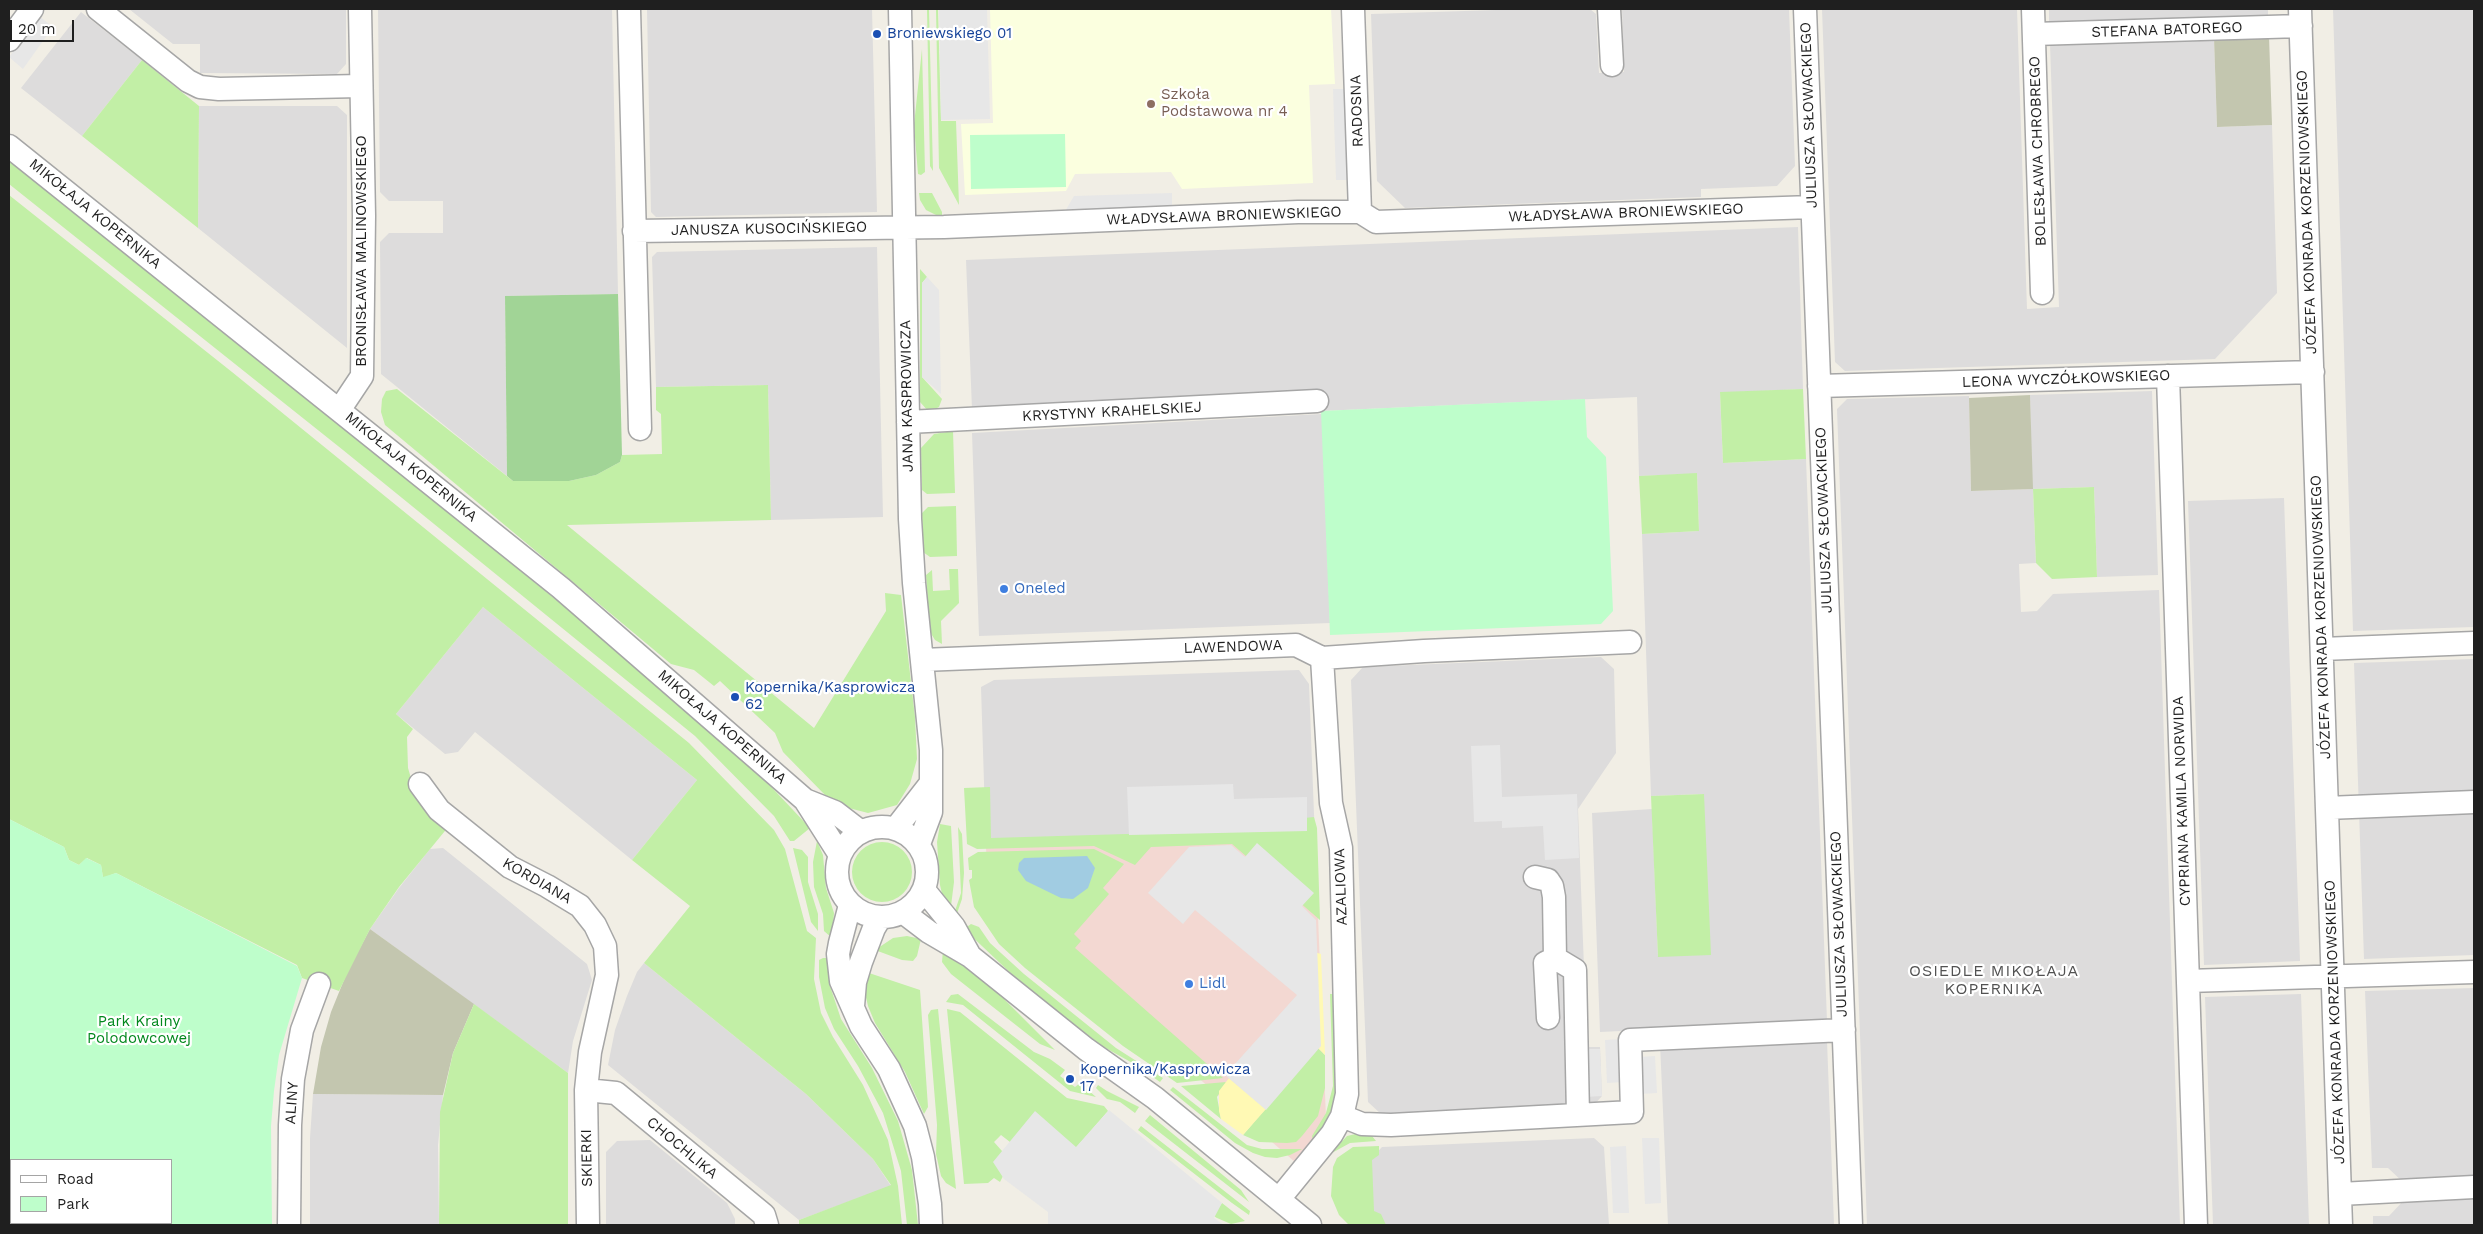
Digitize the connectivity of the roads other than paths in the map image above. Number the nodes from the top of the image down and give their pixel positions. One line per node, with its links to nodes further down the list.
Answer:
1 (32, 9): 12 (street)
2 (98, 9): 14 (street)
3 (360, 9): 14 (street, BRONISŁAWA MALINOWSKIEGO)
4 (629, 9): 19 (street)
5 (900, 9): 18 (street, JANA KASPROWICZA)
6 (1353, 9): 17 (street, RADOSNA)
7 (1609, 9): 13 (street)
8 (1805, 9): 16 (street, JULIUSZA SŁOWACKIEGO)
9 (2033, 9): 11 (street, BOLESŁAWA CHROBREGO)
10 (2300, 17): 11 (street, STEFANA BATOREGO); 21 (street, JÓZEFA KONRADA KORZENIOWSKIEGO)
11 (2034, 34): 20 (street, BOLESŁAWA CHROBREGO)
12 (9, 40)
13 (1612, 65)
14 (360, 86): 25 (street, BRONISŁAWA MALINOWSKIEGO)
15 (9, 146): 25 (street, MIKOŁAJA KOPERNIKA)
16 (1812, 207): 17 (street, WŁADYSŁAWA BRONIEWSKIEGO); 23 (street, JULIUSZA SŁOWACKIEGO)
17 (1360, 212): 18 (street, WŁADYSŁAWA BRONIEWSKIEGO)
18 (904, 228): 19 (street, JANUSZA KUSOCIŃSKIEGO); 26 (street, JANA KASPROWICZA)
19 (634, 231): 27 (street)
20 (2042, 293)
21 (2313, 372): 22 (street, LEONA WYCZÓŁKOWSKIEGO); 30 (street, JÓZEFA KONRADA KORZENIOWSKIEGO)
22 (2168, 376): 23 (street, LEONA WYCZÓŁKOWSKIEGO); 51 (street, CYPRIANA KAMILA NORWIDA)
23 (1819, 386): 55 (street, JULIUSZA SŁOWACKIEGO)
24 (1317, 401): 26 (street, KRYSTYNY KRAHELSKIEJ)
25 (340, 410): 35 (street, MIKOŁAJA KOPERNIKA)
26 (908, 422): 32 (street, JANA KASPROWICZA)
27 (640, 428)
28 (1630, 642): 31 (street)
29 (2474, 642): 30 (street)
30 (2322, 649): 37 (street, JÓZEFA KONRADA KORZENIOWSKIEGO)
31 (1322, 658): 32 (street, LAWENDOWA); 58 (street, AZALIOWA)
32 (922, 660): 33 (street, JANA KASPROWICZA)
33 (931, 783): 38 (street); 40 (street, JANA KASPROWICZA)
34 (420, 784): 56 (street, KORDIANA)
35 (805, 800): 39 (street, MIKOŁAJA KOPERNIKA); 41 (street, MIKOŁAJA KOPERNIKA)
36 (2474, 802): 37 (street)
37 (2327, 808): 50 (street, JÓZEFA KONRADA KORZENIOWSKIEGO)
38 (896, 828): 39 (street); 40 (street)
39 (861, 832): 41 (street)
40 (919, 844): 43 (street)
41 (840, 855): 44 (street)
42 (1535, 877): 48 (street)
43 (924, 890): 45 (street); 47 (street)
44 (850, 905): 46 (street); 53 (street)
45 (904, 913): 46 (street); 47 (street)
46 (880, 918): 53 (street)
47 (970, 956): 61 (street)
48 (1555, 958): 54 (street); 57 (street)
49 (2474, 972): 50 (street)
50 (2333, 976): 51 (street); 60 (street, JÓZEFA KONRADA KORZENIOWSKIEGO)
51 (2188, 981): 68 (street, CYPRIANA KAMILA NORWIDA)
52 (319, 984): 62 (street, ALINY)
53 (853, 1007): 65 (street)
54 (1548, 1018)
55 (1844, 1030): 57 (street, JULIUSZA SŁOWACKIEGO); 67 (street, JULIUSZA SŁOWACKIEGO)
56 (586, 1090): 63 (street, SKIERKI); 64 (street, CHOCHLIKA)
57 (1578, 1115): 58 (street)
58 (1342, 1116): 61 (street, AZALIOWA)
59 (2474, 1187): 60 (street)
60 (2340, 1194): 69 (street, JÓZEFA KONRADA KORZENIOWSKIEGO)
61 (1279, 1199): 66 (street)
62 (290, 1225)
63 (588, 1225)
64 (767, 1225)
65 (931, 1225)
66 (1310, 1225)
67 (1851, 1225)
68 (2196, 1225)
69 (2342, 1225)

